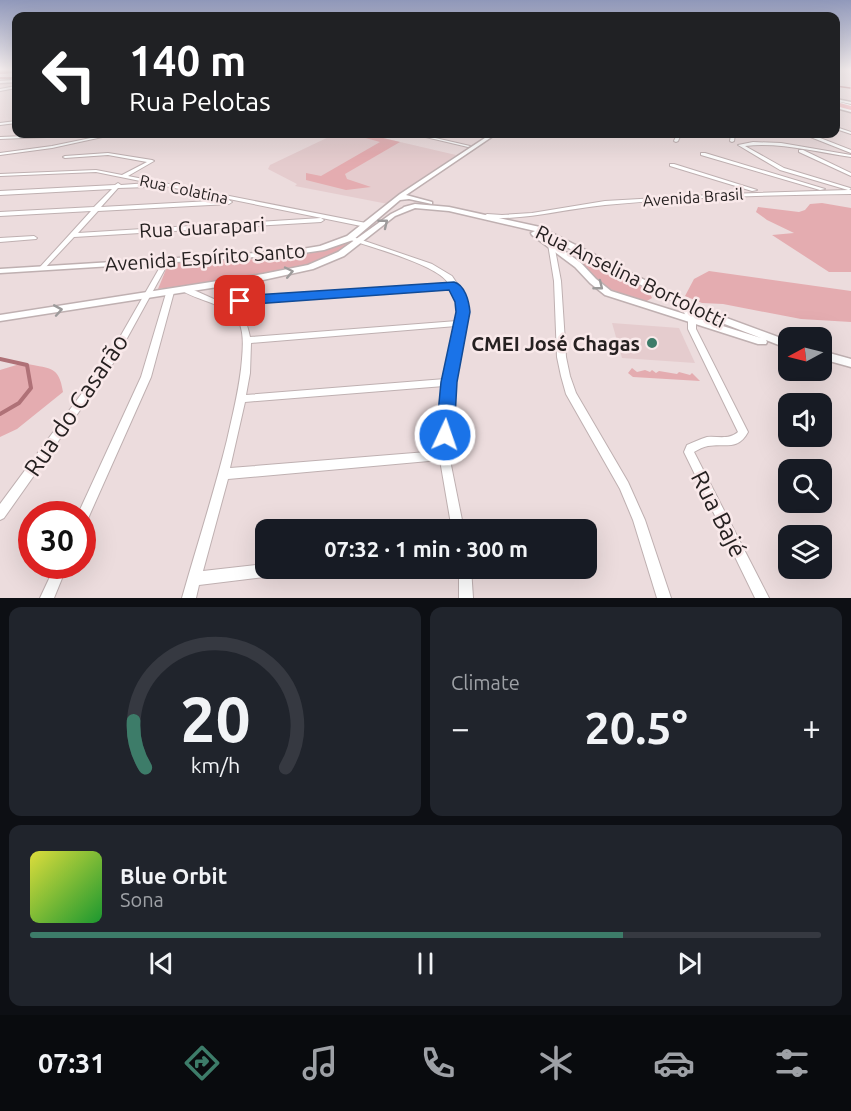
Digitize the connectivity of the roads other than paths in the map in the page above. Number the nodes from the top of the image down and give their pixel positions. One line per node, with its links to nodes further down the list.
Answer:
1 (84, 138): 11 (street)
2 (96, 138): 11 (street)
3 (433, 138): 12 (street)
4 (479, 138): 12 (street)
5 (488, 138): 18 (street)
6 (677, 138): 9 (street)
7 (732, 138): 10 (street)
8 (816, 138): 16 (street)
9 (676, 141)
10 (732, 141)
11 (79, 142): 14 (street)
12 (468, 146): 18 (street)
13 (794, 147): 16 (street, Avenida Brasil); 20 (street); 25 (street, Avenida Brasil)
14 (0, 154)
15 (703, 154): 26 (street)
16 (851, 154)
17 (65, 157): 22 (street)
18 (456, 159): 31 (street)
19 (672, 165): 28 (street)
20 (851, 174)
21 (0, 175): 22 (street, Rua Colatina)
22 (123, 177): 23 (street, Rua Colatina); 24 (street)
23 (161, 185): 24 (street); 30 (street, Rua Colatina)
24 (116, 187): 27 (street); 32 (street)
25 (851, 191): 26 (street, Avenida Brasil)
26 (832, 192): 28 (street, Avenida Brasil)
27 (0, 193)
28 (761, 193): 35 (street, Avenida Brasil)
29 (396, 200): 31 (street, Avenida Espírito Santo); 31 (street); 37 (street, Avenida Espírito Santo)
30 (242, 201): 32 (street); 36 (street, Rua Colatina)
31 (413, 201): 34 (street); 43 (street, one-way to 31)
32 (97, 208): 33 (street); 40 (street)
33 (0, 214)
34 (487, 216): 35 (street, Avenida Brasil); 38 (street)
35 (537, 216): 39 (street)
36 (332, 219): 37 (street, Rua Colatina); 40 (street, Rua Guarapari)
37 (366, 225): 43 (street, Avenida Espírito Santo)
38 (520, 225): 39 (street, Rua Anselina Bortolotti); 44 (street, Rua Anselina Bortolotti)
39 (537, 229): 45 (street, Rua Anselina Bortolotti)
40 (73, 235): 49 (street)
41 (34, 238): 42 (street)
42 (0, 240)
43 (355, 242): 46 (street, Avenida Espírito Santo); 51 (street); 52 (street, one-way to 43)
44 (551, 244): 47 (street); 48 (street, Rua Anselina Bortolotti)
45 (597, 259): 48 (street); 53 (street, Rua Anselina Bortolotti)
46 (166, 260): 49 (street, Avenida Espírito Santo); 55 (street, Rua do Casarão)
47 (556, 261): 48 (street); 81 (street)
48 (576, 263): 58 (street, Rua Anselina Bortolotti, one-way to 58)
49 (42, 268): 50 (street, Avenida Espírito Santo)
50 (0, 272)
51 (454, 285): 56 (street); 61 (street)
52 (184, 289): 54 (street); 56 (street)
53 (658, 290): 57 (street, Rua Anselina Bortolotti); 58 (street)
54 (170, 292): 55 (street); 71 (street)
55 (149, 294): 59 (street, one-way to 55); 72 (street, Rua do Casarão)
56 (216, 302): 62 (street)
57 (683, 303): 60 (street, Rua Bajé); 63 (street, Rua Anselina Bortolotti)
58 (640, 304): 60 (street, Rua Anselina Bortolotti)
59 (0, 318)
60 (692, 320): 64 (street, Rua Anselina Bortolotti); 82 (street, Rua Bajé)
61 (461, 323): 62 (street); 67 (street)
62 (248, 340): 68 (street)
63 (778, 343)
64 (778, 344)
65 (832, 359): 66 (street)
66 (851, 363)
67 (449, 382): 68 (street); 69 (street)
68 (242, 399): 70 (street)
69 (444, 454): 70 (street); 73 (street)
70 (223, 474): 76 (street)
71 (90, 501)
72 (0, 514)
73 (456, 519)
74 (255, 572): 76 (street)
75 (55, 579): 78 (street)
76 (194, 579): 79 (street)
77 (468, 579): 80 (street)
78 (47, 598)
79 (189, 598)
80 (466, 598)
81 (664, 598)
82 (762, 598)

